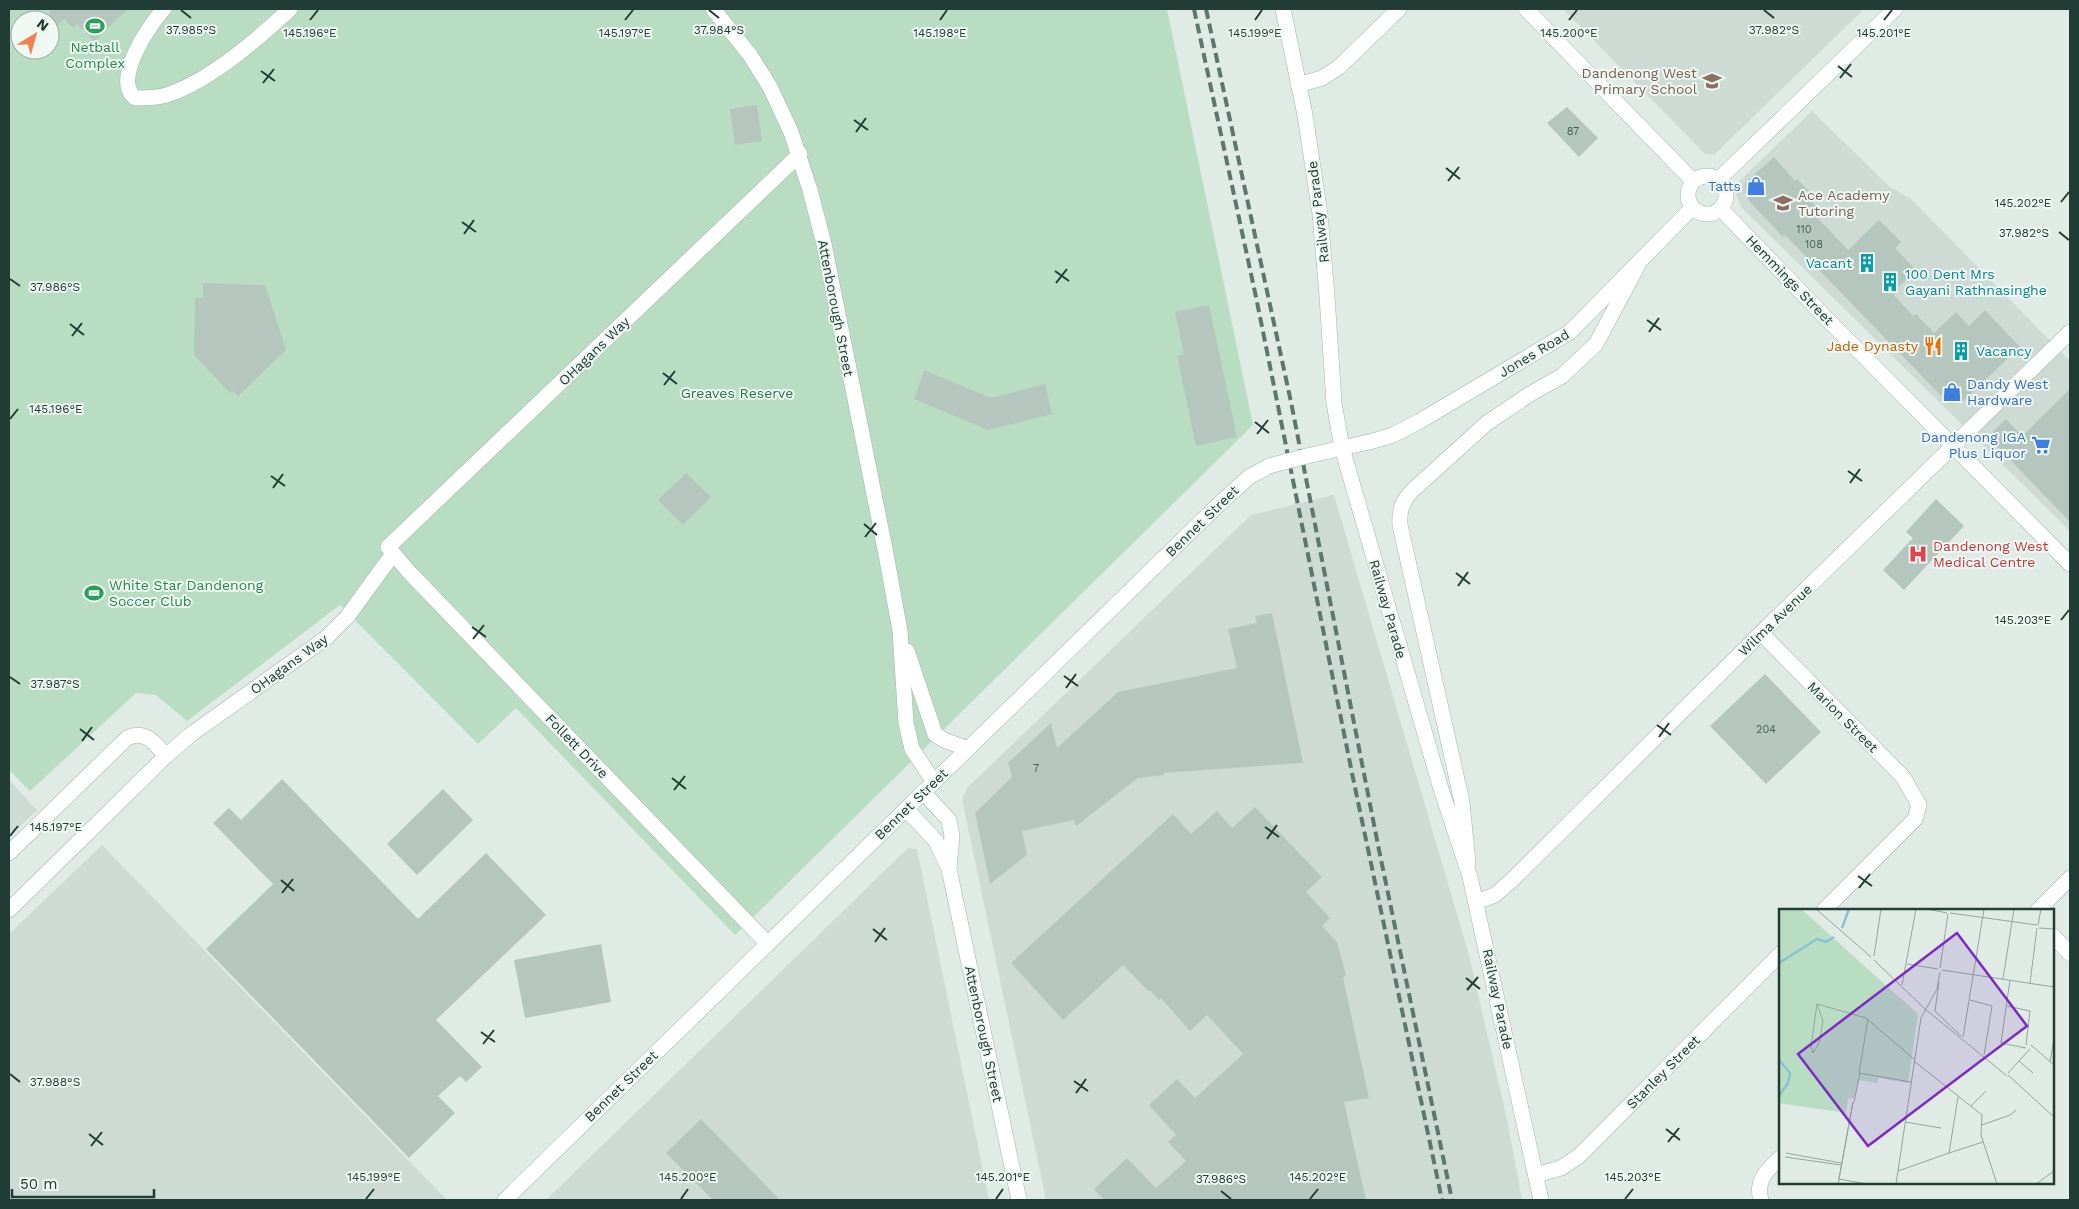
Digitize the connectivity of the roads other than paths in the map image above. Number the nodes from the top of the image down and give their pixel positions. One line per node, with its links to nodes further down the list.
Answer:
1 (164, 9): 2 (street)
2 (290, 9)
3 (713, 9): 9 (street, Attenborough Street)
4 (1283, 9): 8 (street, Railway Parade)
5 (1399, 9): 8 (street)
6 (1895, 9): 10 (street)
7 (1527, 10): 11 (street)
8 (1298, 85): 17 (street, Railway Parade)
9 (800, 154): 18 (street, OHagans Way); 20 (street, Attenborough Street)
10 (1719, 179): 11 (street); 13 (street)
11 (1693, 181): 12 (street)
12 (1692, 208): 13 (street); 14 (street, Jones Road)
13 (1722, 209): 16 (street, Hemmings Street)
14 (1639, 263): 17 (street, Jones Road); 28 (street)
15 (2070, 332): 16 (street, Wilma Avenue)
16 (1955, 446): 19 (street, Hemmings Street); 21 (street, Wilma Avenue)
17 (1342, 448): 22 (street, Bennet Street, bridge); 28 (street, Railway Parade)
18 (390, 551): 23 (street, OHagans Way); 35 (street, Follett Drive)
19 (2070, 564)
20 (900, 631): 22 (street, Attenborough Street); 24 (street, Attenborough Street)
21 (1761, 633): 30 (street, Wilma Avenue); 31 (street, Marion Street)
22 (968, 750): 24 (street, Bennet Street)
23 (166, 756): 26 (street); 33 (street, OHagans Way)
24 (928, 787): 25 (street, Bennet Street); 27 (street, Attenborough Street)
25 (906, 808): 27 (street, Attenborough Street); 35 (street, Bennet Street)
26 (9, 854)
27 (949, 869): 41 (street, Attenborough Street)
28 (1470, 877): 30 (street, Railway Parade)
29 (2070, 878): 32 (street)
30 (1476, 902): 39 (street, Railway Parade)
31 (1825, 909)
32 (2039, 909)
33 (9, 910)
34 (2054, 937): 36 (street)
35 (768, 944): 40 (street, Bennet Street)
36 (2070, 954)
37 (1779, 955): 39 (street, Stanley Street)
38 (1779, 1159): 43 (street)
39 (1536, 1175): 42 (street, Railway Parade)
40 (505, 1200)
41 (1018, 1200)
42 (1541, 1200)
43 (1761, 1200)

